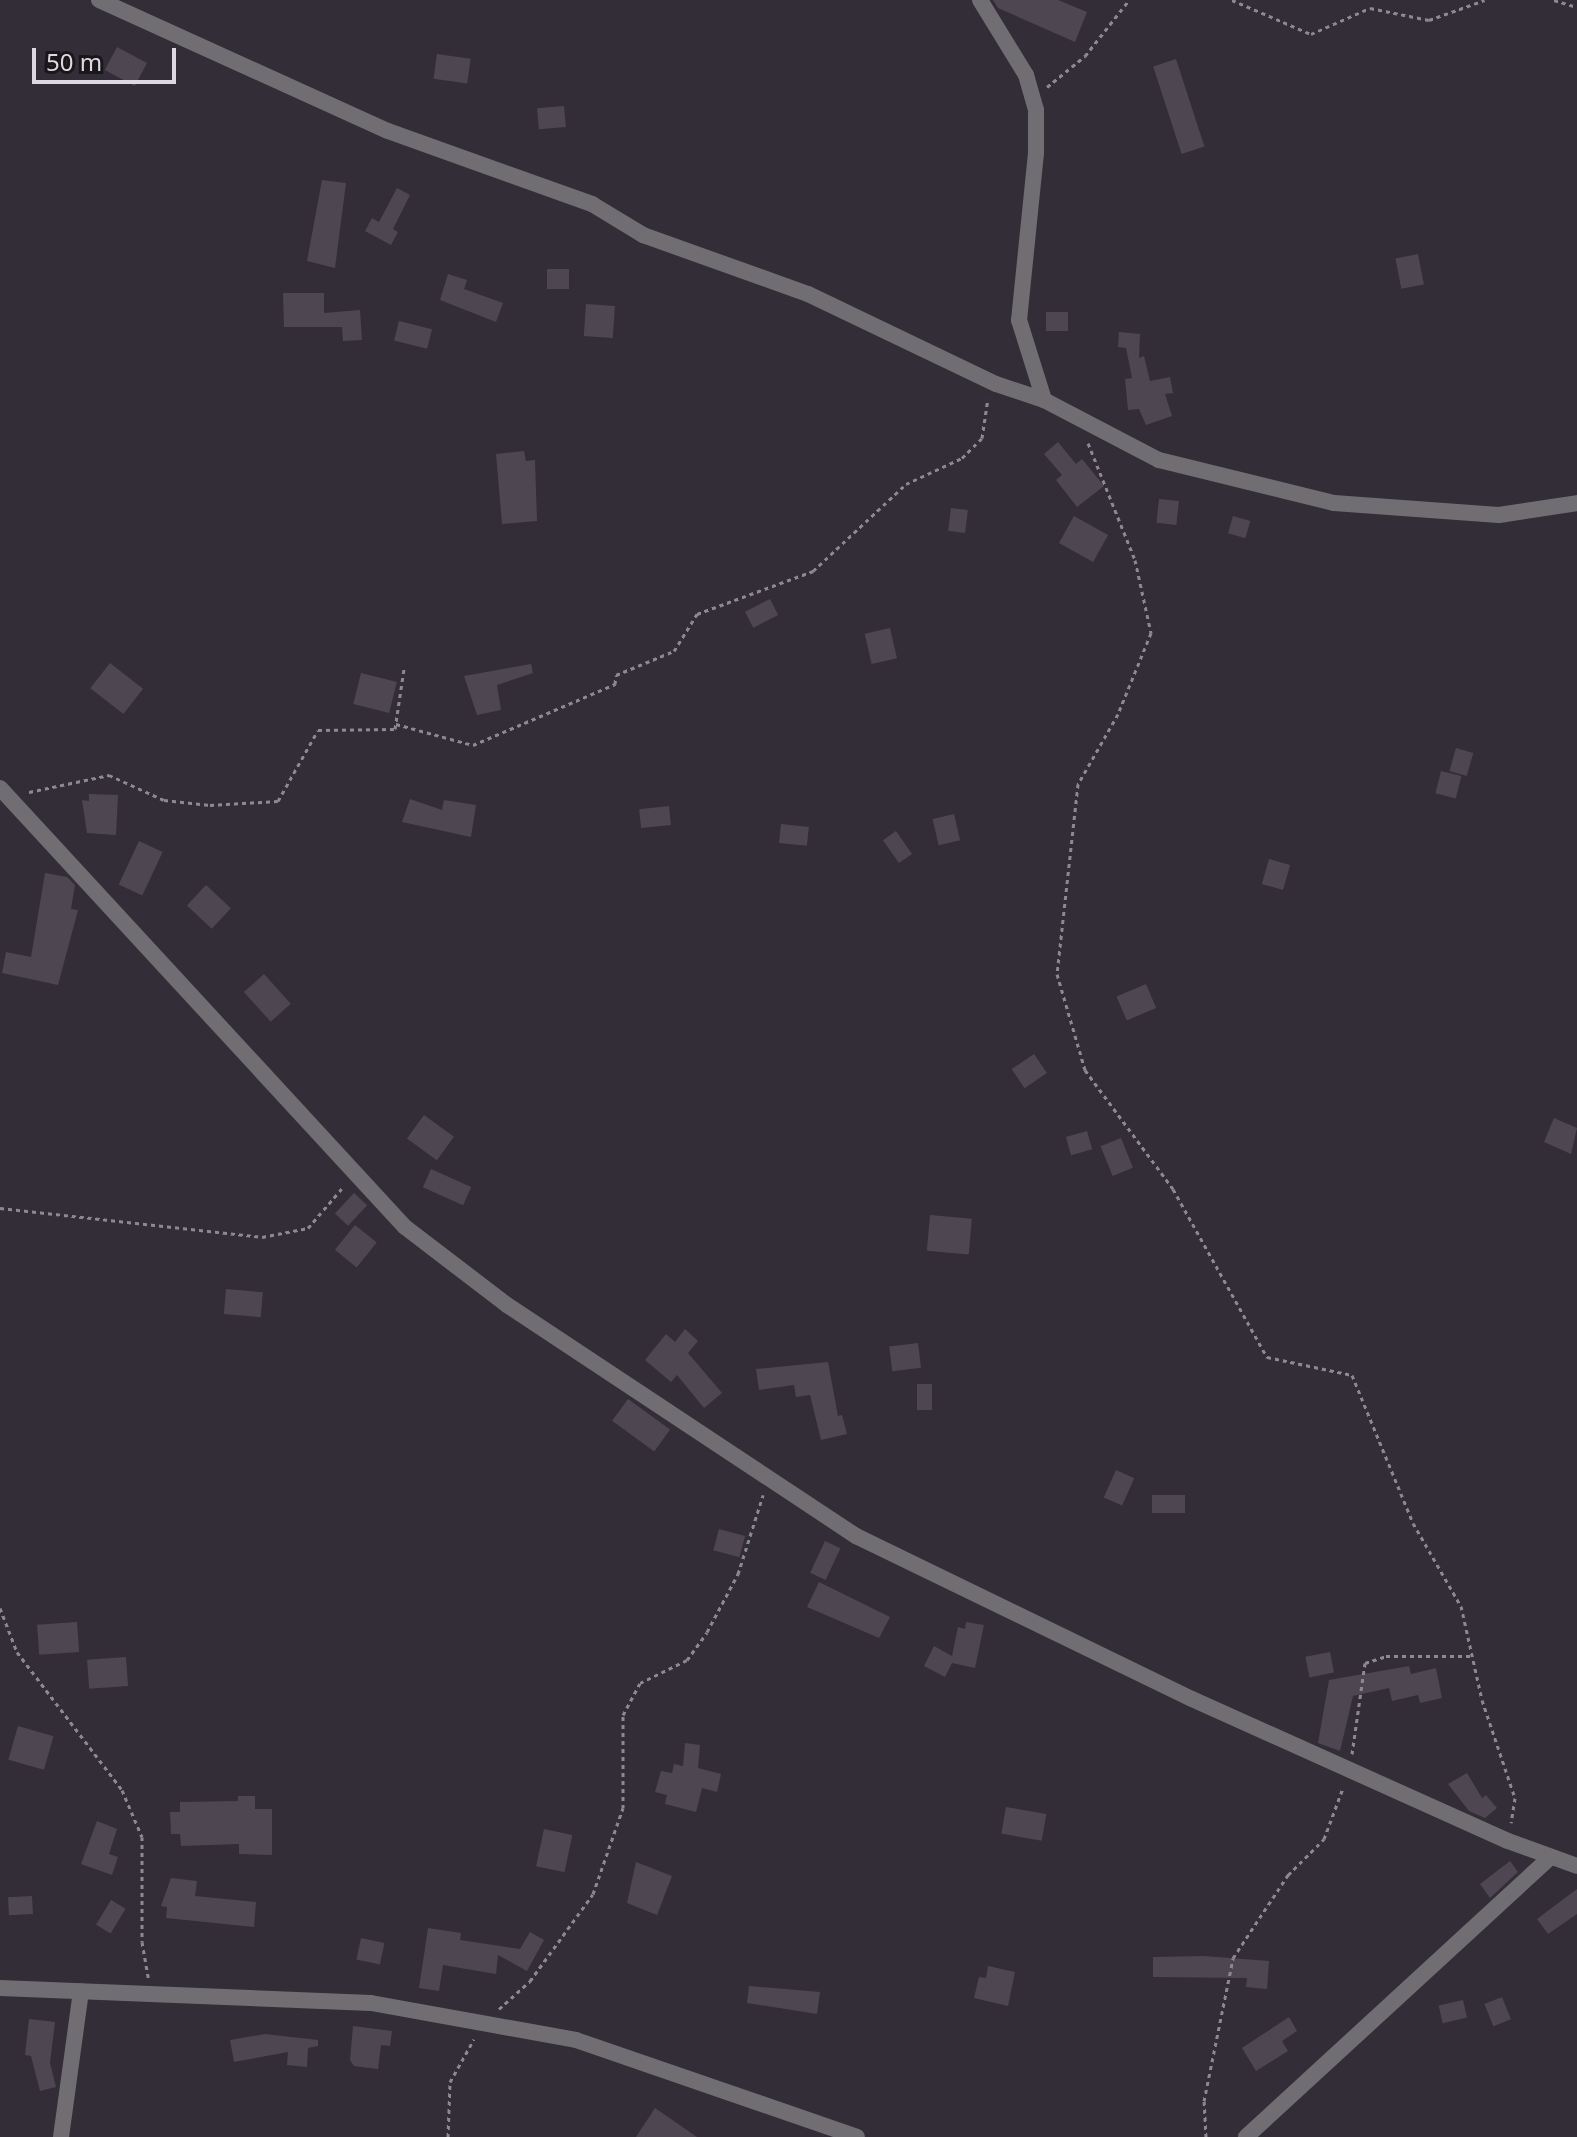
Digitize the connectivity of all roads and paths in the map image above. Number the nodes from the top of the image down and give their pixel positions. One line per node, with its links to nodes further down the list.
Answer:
1 (99, 0): 9 (street)
2 (980, 0): 8 (street)
3 (1129, 0): 8 (path)
4 (1232, 0): 5 (path)
5 (1485, 0)
6 (1554, 0): 7 (path)
7 (1577, 7)
8 (1033, 99): 10 (street)
9 (992, 382): 10 (street); 14 (path)
10 (1044, 400): 11 (street)
11 (1064, 411): 12 (street); 20 (path)
12 (1577, 503)
13 (404, 669): 14 (path)
14 (396, 724): 15 (path)
15 (4, 792): 16 (street)
16 (356, 1173): 17 (path); 18 (street)
17 (0, 1208)
18 (767, 1476): 21 (street); 28 (path)
19 (0, 1608): 27 (path)
20 (1472, 1656): 21 (path); 22 (path)
21 (1350, 1768): 22 (street); 32 (path)
22 (1508, 1841): 23 (street)
23 (1551, 1857): 24 (street); 33 (street)
24 (1577, 1866)
25 (0, 1988): 26 (street)
26 (81, 1991): 27 (street); 29 (street)
27 (151, 1994): 28 (street)
28 (484, 2023): 30 (path); 31 (street)
29 (61, 2137)
30 (448, 2137)
31 (857, 2137)
32 (1206, 2137)
33 (1246, 2137)

